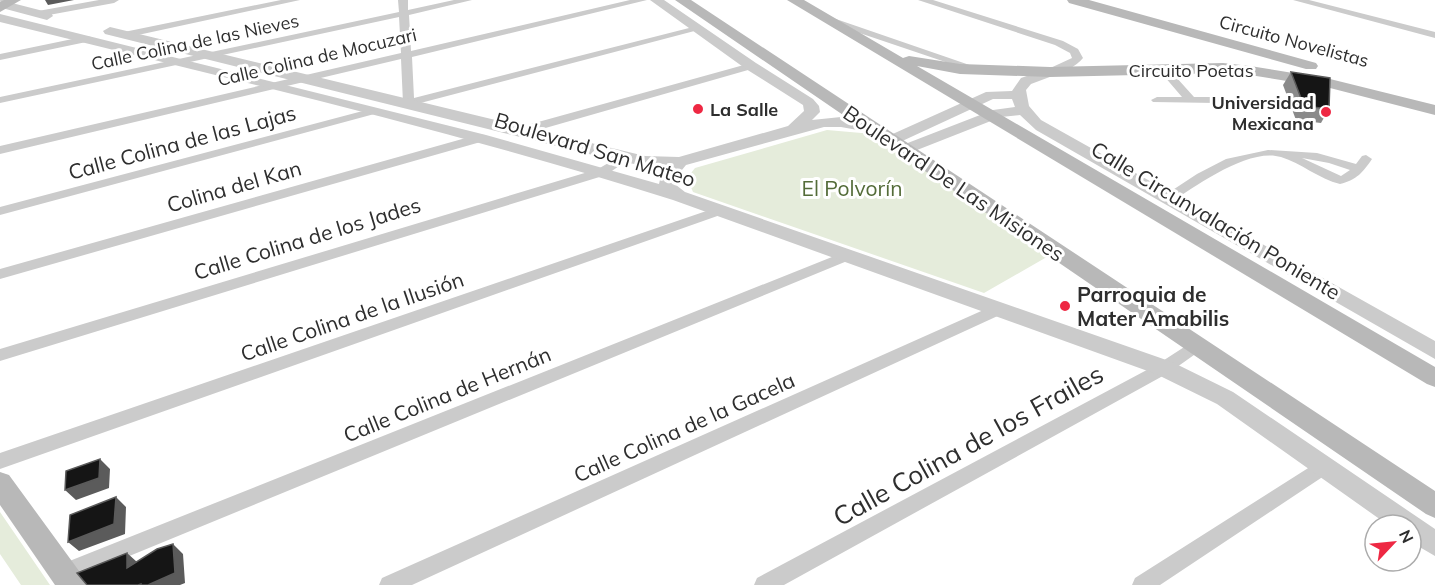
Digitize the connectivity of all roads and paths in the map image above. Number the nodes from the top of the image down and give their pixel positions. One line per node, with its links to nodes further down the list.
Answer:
1 (114, 0): 13 (street)
2 (295, 0): 17 (street)
3 (403, 0): 14 (street)
4 (467, 0): 14 (street, Calle Colina de las Nieves)
5 (642, 0): 24 (street, Calle Colina de Mocuzari)
6 (656, 0): 16 (street, Boulevard De Las Misiones)
7 (682, 0): 46 (main road, Boulevard De Las Misiones)
8 (794, 0): 15 (main road)
9 (923, 0): 31 (street)
10 (1074, 0): 20 (main road, Circuito Novelistas)
11 (1298, 0): 18 (street)
12 (5, 6): 13 (street, Boulevard San Mateo); 19 (street, Boulevard San Mateo)
13 (38, 14): 17 (street, Boulevard San Mateo)
14 (404, 14): 23 (street, Calle Colina de las Nieves); 24 (street)
15 (827, 19): 21 (main road); 30 (street, Circuito Poetas)
16 (697, 29): 27 (street, Boulevard De Las Misiones); 40 (street)
17 (124, 35): 23 (street, Boulevard San Mateo)
18 (1435, 35)
19 (87, 39): 25 (street); 26 (street, Boulevard San Mateo)
20 (1221, 42): 22 (main road, Circuito Novelistas); 28 (main road)
21 (880, 50): 30 (main road, Circuito Poetas); 42 (main road, Calle Circunvalación Poniente)
22 (1267, 54): 32 (main road); 39 (main road, Circuito Novelistas)
23 (212, 55): 26 (street, Calle Colina de las Nieves); 33 (street, Boulevard San Mateo)
24 (408, 55): 33 (street, Calle Colina de Mocuzari); 40 (street)
25 (0, 57)
26 (178, 62): 34 (street, Boulevard San Mateo); 35 (street, Calle Colina de las Nieves)
27 (751, 66): 47 (street, Boulevard De Las Misiones); 48 (street)
28 (1223, 68): 29 (main road, Circuito Poetas); 32 (main road, Circuito Poetas)
29 (1163, 69): 31 (main road, Circuito Poetas); 37 (street)
30 (979, 70): 31 (main road, Circuito Poetas)
31 (1050, 72): 41 (street, Circuito Poetas)
32 (1290, 75): 43 (main road, Circuito Poetas)
33 (302, 79): 34 (street, Calle Colina de Mocuzari); 40 (street, Boulevard San Mateo)
34 (273, 86): 44 (street, Boulevard San Mateo); 51 (street, Calle Colina de Mocuzari)
35 (0, 100)
36 (1157, 100): 37 (street)
37 (1191, 100): 38 (street)
38 (1216, 100)
39 (1435, 100)
40 (409, 103): 48 (street, Boulevard San Mateo)
41 (1021, 103): 42 (street); 45 (street); 57 (street)
42 (972, 105): 45 (main road, Calle Circunvalación Poniente); 50 (street)
43 (1435, 110)
44 (374, 111): 49 (street, Boulevard San Mateo); 58 (street, Calle Colina de las Lajas)
45 (991, 115): 50 (street); 67 (main road, Calle Circunvalación Poniente)
46 (874, 128): 47 (street); 50 (main road, Boulevard De Las Misiones)
47 (793, 129): 54 (street)
48 (517, 132): 53 (street, Boulevard San Mateo)
49 (480, 138): 55 (street, Boulevard San Mateo); 61 (street, Colina del Kan)
50 (899, 145): 63 (main road, Boulevard De Las Misiones)
51 (0, 150)
52 (1284, 154): 52 (street); 57 (street)
53 (613, 155): 54 (street, Boulevard San Mateo); 55 (street)
54 (680, 162): 56 (street)
55 (602, 172): 56 (street, Boulevard San Mateo); 65 (street, Calle Colina de los Jades)
56 (679, 196): 59 (street, Boulevard San Mateo)
57 (1166, 198): 64 (street)
58 (0, 211)
59 (718, 211): 60 (street, Boulevard San Mateo); 68 (street, Calle Colina de la Ilusión)
60 (847, 256): 62 (street, Boulevard San Mateo); 73 (street, Calle Colina de Hernán)
61 (0, 274)
62 (998, 310): 66 (street, Boulevard San Mateo); 74 (street, Calle Colina de la Gacela)
63 (1195, 346): 66 (street, Calle Colina de los Frailes); 71 (main road, Boulevard De Las Misiones)
64 (1435, 351)
65 (0, 355)
66 (1164, 368): 69 (street); 75 (street, Calle Colina de los Frailes)
67 (1435, 378)
68 (0, 461)
69 (1324, 466): 72 (street); 76 (street)
70 (0, 483): 73 (main road)
71 (1435, 506)
72 (1391, 513)
73 (68, 579)
74 (389, 585)
75 (764, 585)
76 (1142, 585)

